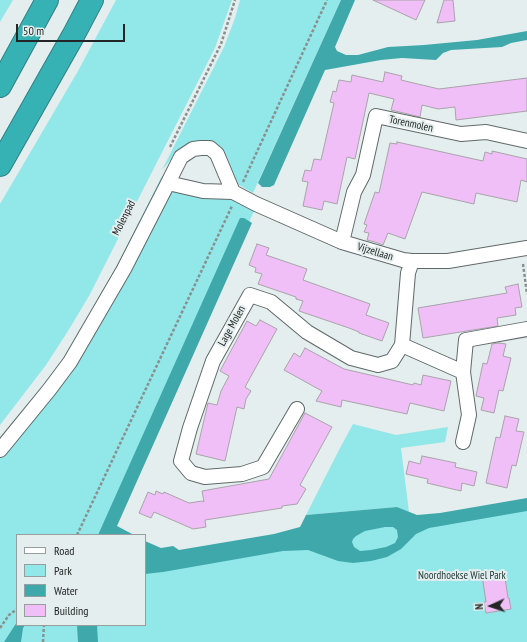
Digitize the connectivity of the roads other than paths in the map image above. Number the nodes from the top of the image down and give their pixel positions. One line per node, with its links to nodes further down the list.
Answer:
1 (47, 0): 3 (highway)
2 (92, 0): 5 (highway)
3 (0, 86)
4 (527, 141): 8 (street, Torenmolen)
5 (0, 165)
6 (168, 183): 7 (street, Vijzellaan); 7 (street); 16 (street)
7 (235, 193): 8 (street, Vijzellaan)
8 (342, 242): 10 (street, Vijzellaan)
9 (527, 248): 10 (street, Vijzellaan)
10 (412, 261): 12 (street, Lage Molen)
11 (527, 329): 13 (street)
12 (402, 345): 13 (street); 14 (street, Lage Molen)
13 (463, 372): 15 (street)
14 (297, 409)
15 (463, 442)
16 (0, 450)

